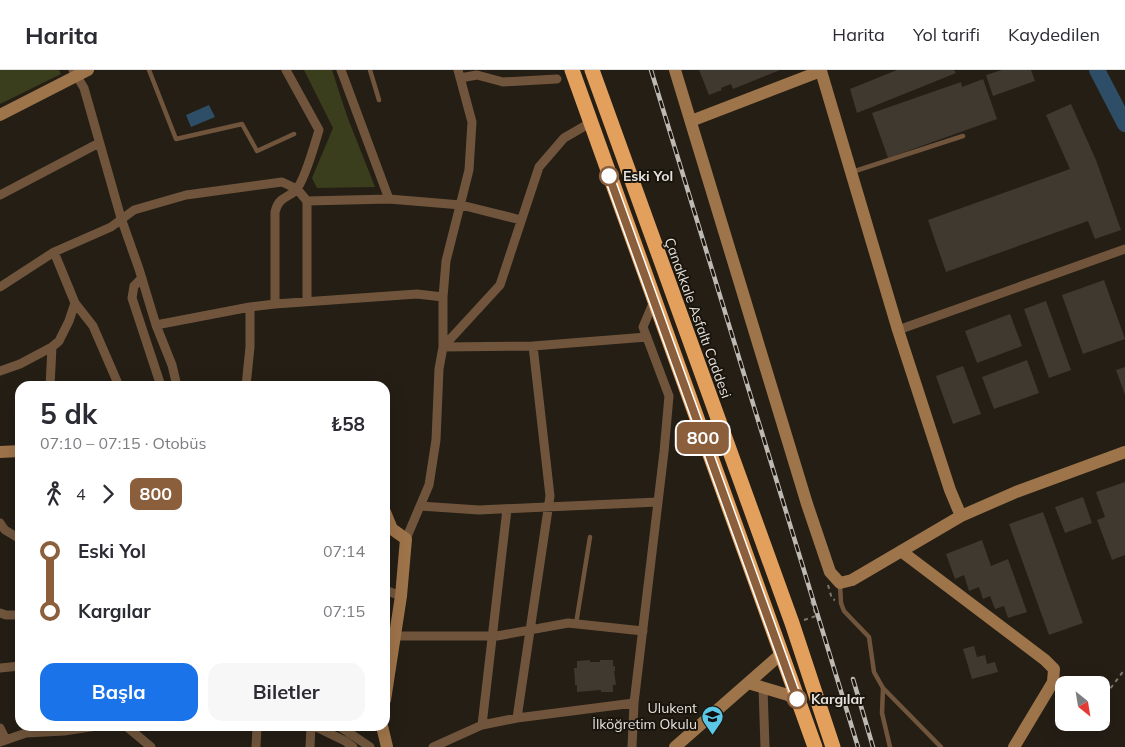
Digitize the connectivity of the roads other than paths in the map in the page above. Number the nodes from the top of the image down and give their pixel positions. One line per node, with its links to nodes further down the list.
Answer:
1 (148, 70): 16 (lane)
2 (286, 70): 20 (street)
3 (341, 70): 22 (street)
4 (370, 70): 12 (lane)
5 (572, 70): 15 (highway)
6 (592, 70): 104 (highway, Çanakkale Asfaltı Caddesi)
7 (675, 70): 14 (street)
8 (823, 71): 14 (street); 19 (street)
9 (79, 72): 13 (street); 18 (street)
10 (459, 74): 11 (street); 24 (street)
11 (557, 79)
12 (379, 100)
13 (0, 115)
14 (691, 121): 63 (street)
15 (590, 122): 26 (street); 33 (highway)
16 (294, 134)
17 (962, 136): 19 (lane)
18 (99, 143): 21 (street); 25 (street)
19 (851, 172): 38 (street)
20 (296, 189): 23 (street); 25 (street); 35 (street)
21 (0, 195)
22 (388, 199): 23 (street); 24 (street)
23 (307, 201): 32 (street)
24 (461, 205): 26 (street); 31 (street)
25 (121, 218): 28 (street); 29 (street)
26 (521, 220): 42 (street)
27 (1125, 249): 38 (street)
28 (54, 252): 30 (street); 34 (street)
29 (142, 278): 37 (street); 46 (street)
30 (0, 287)
31 (443, 297): 32 (street); 42 (street)
32 (307, 301): 35 (street)
33 (654, 301): 39 (street); 73 (highway)
34 (75, 303): 41 (street); 45 (street)
35 (275, 304): 36 (street)
36 (250, 307): 37 (street); 48 (street)
37 (156, 325): 47 (street)
38 (898, 330): 56 (street)
39 (647, 337): 40 (street); 52 (street)
40 (533, 346): 42 (street); 54 (street)
41 (52, 347): 43 (street); 44 (street)
42 (443, 347): 53 (street)
43 (0, 371)
44 (50, 381)
45 (117, 381)
46 (159, 381)
47 (176, 381)
48 (247, 381)
49 (15, 451): 50 (street)
50 (0, 452)
51 (1125, 452): 56 (street)
52 (658, 502): 54 (street); 70 (street)
53 (420, 506): 55 (street); 61 (street)
54 (548, 507): 55 (street); 69 (street)
55 (507, 509): 72 (street)
56 (961, 516): 62 (street)
57 (0, 523): 59 (street)
58 (390, 523): 61 (street)
59 (15, 536)
60 (590, 537): 68 (lane)
61 (406, 539): 65 (street)
62 (901, 551): 63 (street); 107 (street)
63 (834, 583): 79 (lane)
64 (390, 592): 65 (street)
65 (401, 596): 71 (street)
66 (0, 612): 67 (street)
67 (15, 615)
68 (576, 624): 69 (street); 70 (street)
69 (530, 630): 72 (street); 82 (street)
70 (643, 631): 80 (street)
71 (394, 636): 72 (street); 74 (street)
72 (492, 636): 83 (street)
73 (781, 654): 77 (street); 81 (highway)
74 (390, 664)
75 (15, 666): 76 (street)
76 (0, 668)
77 (748, 683): 78 (street); 101 (street)
78 (763, 688): 81 (street); 102 (street)
79 (883, 688): 105 (lane); 106 (lane)
80 (634, 703): 82 (street); 100 (street)
81 (798, 703): 103 (highway)
82 (517, 718): 83 (street)
83 (482, 725): 99 (street)
84 (0, 728): 92 (street)
85 (60, 731): 92 (street)
86 (132, 731): 93 (street)
87 (257, 731): 94 (street)
88 (312, 731): 95 (street)
89 (323, 731): 96 (street)
90 (346, 731): 97 (street)
91 (383, 731): 98 (street)
92 (3, 741)
93 (151, 747)
94 (256, 747)
95 (310, 747)
96 (353, 747)
97 (370, 747)
98 (387, 747)
99 (433, 747)
100 (632, 747)
101 (675, 747)
102 (765, 747)
103 (815, 747)
104 (833, 747)
105 (890, 747)
106 (941, 747)
107 (1014, 747)

